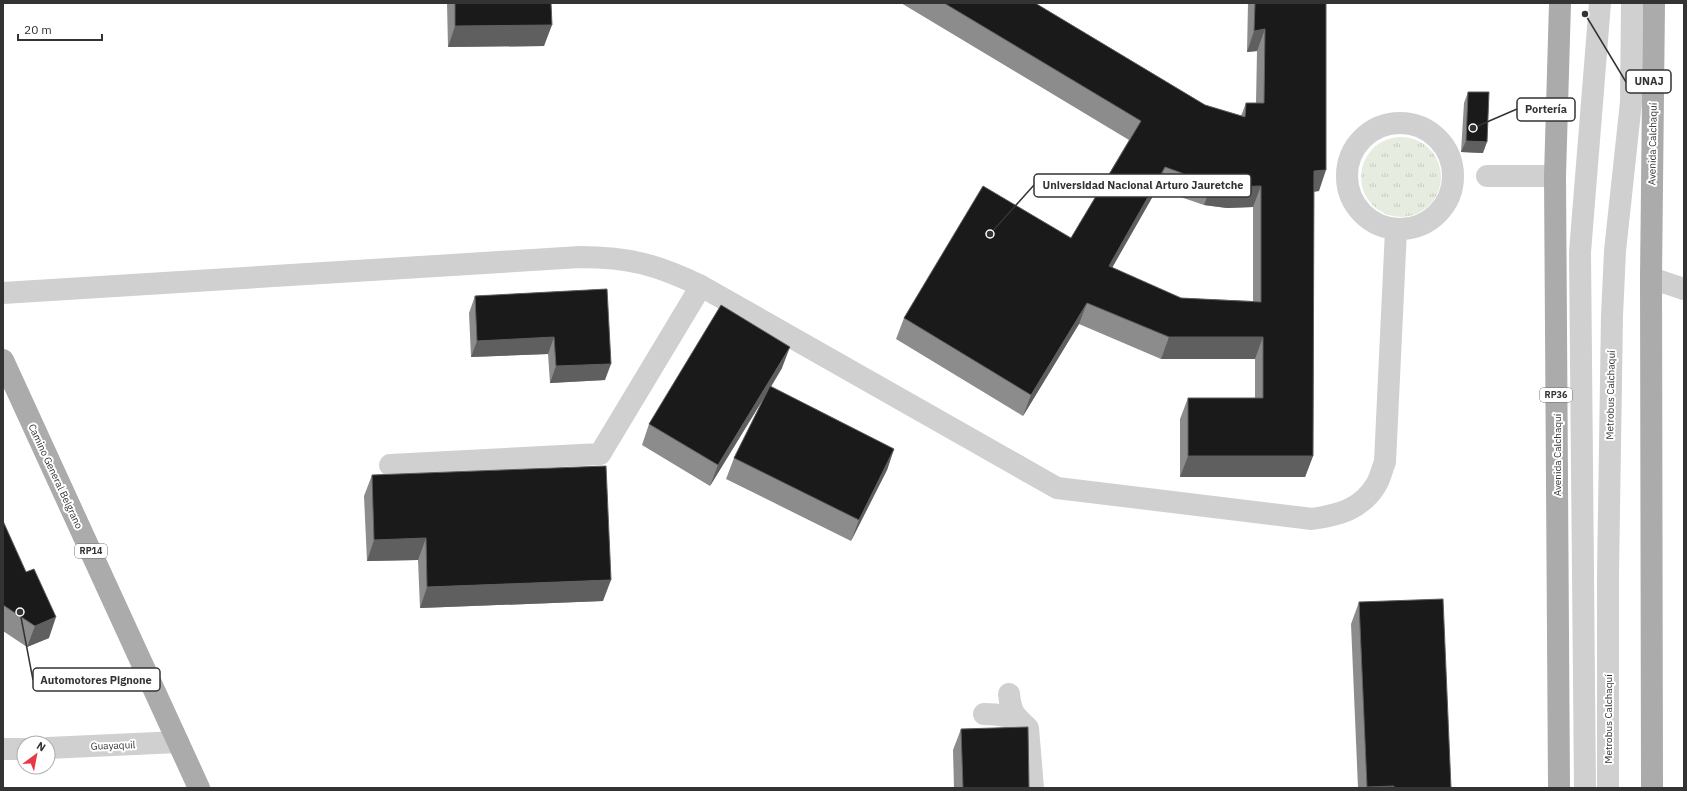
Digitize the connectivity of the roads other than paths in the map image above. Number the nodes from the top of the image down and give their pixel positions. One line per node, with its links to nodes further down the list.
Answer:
1 (1560, 3): 6 (main road, Avenida Calchaquí / RP36)
2 (1600, 3): 24 (street)
3 (1632, 3): 25 (street, Metrobus Calchaquí)
4 (1654, 3): 8 (main road, Avenida Calchaquí)
5 (1487, 176): 6 (street)
6 (1555, 176): 23 (main road, Avenida Calchaquí / RP36)
7 (1396, 230): 7 (street); 9 (street)
8 (1651, 278): 10 (street); 26 (main road, Avenida Calchaquí)
9 (701, 286): 11 (street); 13 (street)
10 (1684, 289)
11 (3, 293)
12 (3, 360): 17 (main road, Camino General Belgrano / RP14)
13 (390, 465)
14 (1009, 694): 16 (street)
15 (984, 714): 16 (street)
16 (1028, 728): 22 (street)
17 (178, 742): 18 (street, Guayaquil); 21 (main road, Camino General Belgrano / RP14)
18 (56, 748)
19 (16, 749): 20 (street)
20 (3, 750)
21 (199, 788)
22 (1033, 788)
23 (1559, 788)
24 (1584, 788)
25 (1608, 788)
26 (1652, 788)

